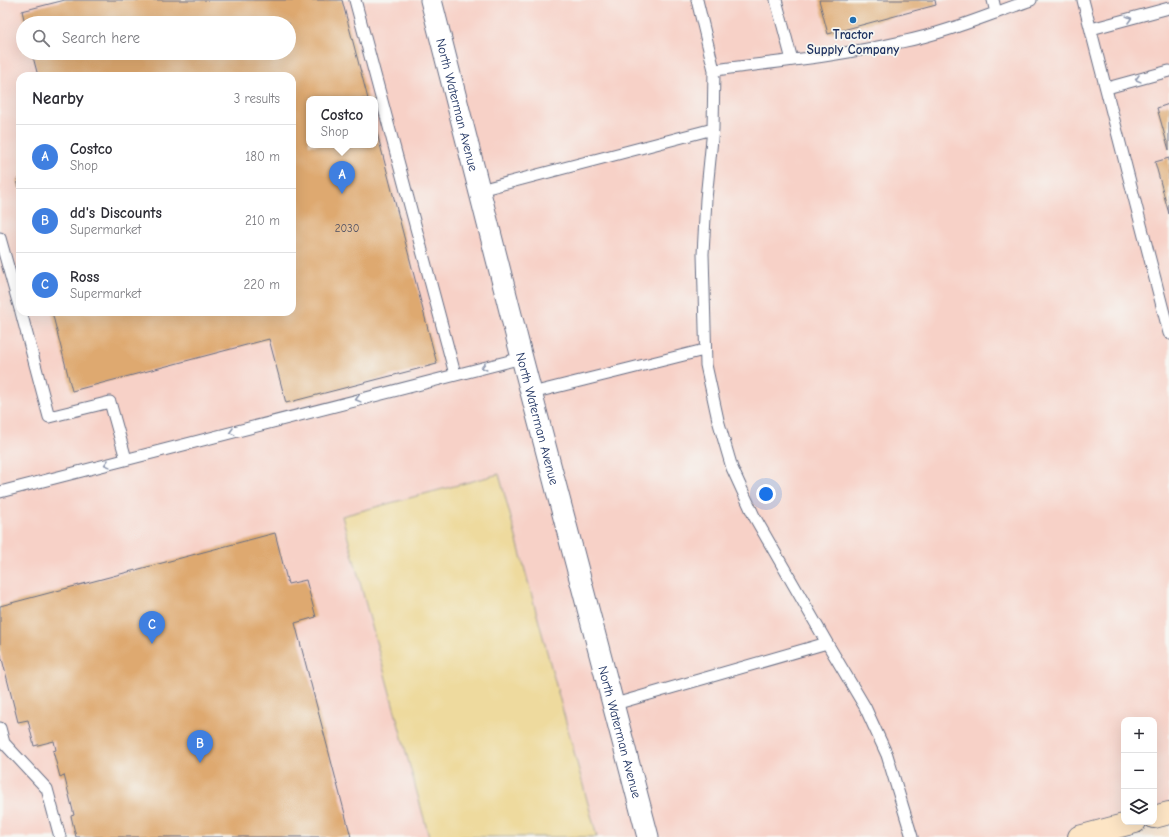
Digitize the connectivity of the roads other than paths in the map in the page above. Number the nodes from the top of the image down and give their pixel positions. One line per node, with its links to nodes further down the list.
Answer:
1 (355, 0): 23 (lane)
2 (431, 0): 16 (street, North Waterman Avenue)
3 (697, 0): 12 (lane)
4 (776, 0): 11 (lane)
5 (993, 0): 9 (lane)
6 (1031, 0): 9 (lane)
7 (1083, 0): 10 (lane)
8 (1169, 8): 10 (lane, one-way to 8)
9 (996, 13): 11 (lane)
10 (1091, 29): 14 (lane)
11 (792, 60): 12 (lane)
12 (714, 70): 15 (lane)
13 (1169, 71): 14 (lane, one-way to 14)
14 (1107, 88): 20 (lane)
15 (713, 129): 16 (lane); 21 (lane)
16 (480, 190): 22 (street, North Waterman Avenue)
17 (0, 238): 18 (lane)
18 (16, 296)
19 (21, 316): 25 (lane)
20 (1169, 333)
21 (704, 350): 24 (lane); 27 (lane)
22 (522, 358): 23 (lane, one-way to 23); 24 (street, North Waterman Avenue)
23 (455, 374): 25 (lane, one-way to 25)
24 (532, 393): 28 (street, North Waterman Avenue)
25 (126, 459): 26 (lane, one-way to 26)
26 (0, 492)
27 (828, 643): 28 (lane); 35 (lane)
28 (615, 704): 34 (street, North Waterman Avenue)
29 (0, 728): 33 (lane)
30 (1169, 813): 31 (street)
31 (1157, 816)
32 (1124, 825): 36 (street)
33 (60, 837)
34 (648, 837)
35 (912, 837)
36 (1079, 837)

